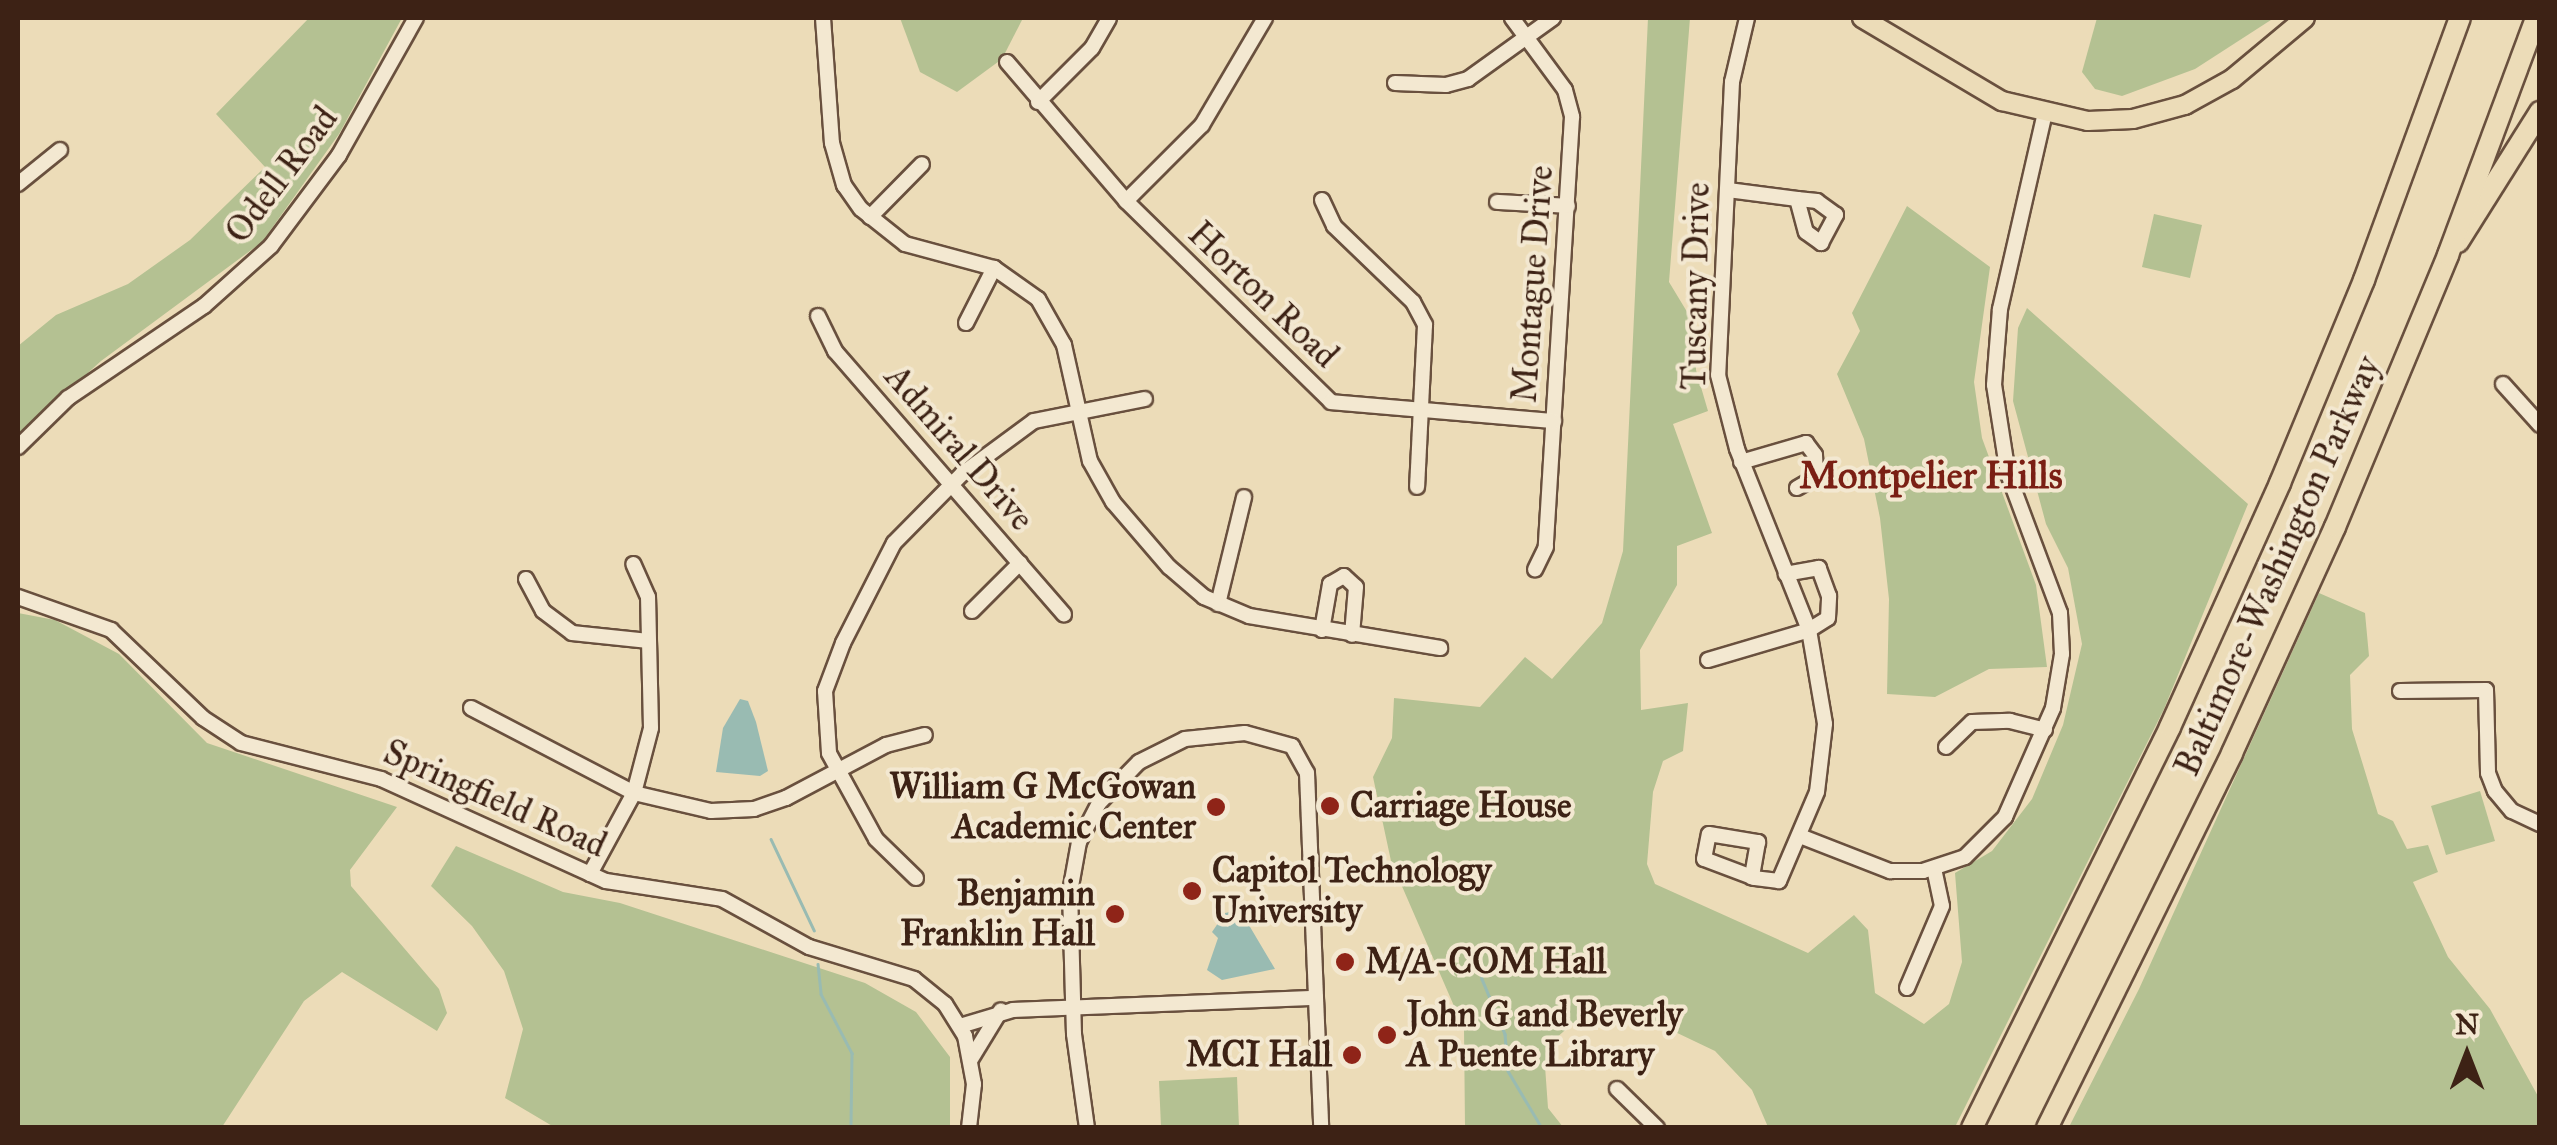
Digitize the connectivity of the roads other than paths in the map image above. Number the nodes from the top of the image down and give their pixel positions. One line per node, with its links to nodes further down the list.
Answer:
1 (416, 18): 38 (street, Odell Road)
2 (823, 18): 27 (street)
3 (1109, 18): 15 (street)
4 (1265, 18): 24 (street)
5 (1512, 18): 12 (street, Montague Drive)
6 (1553, 18): 12 (street)
7 (1747, 18): 21 (street, Tuscany Drive)
8 (1862, 18): 17 (main road)
9 (2305, 18): 17 (main road)
10 (2457, 18): 84 (highway, Baltimore-Washington Parkway)
11 (2536, 18): 28 (highway, Baltimore-Washington Parkway)
12 (1526, 35): 14 (street); 26 (street, Montague Drive)
13 (1007, 62): 15 (street, Horton Road)
14 (1395, 83)
15 (1038, 102): 24 (street, Horton Road)
16 (2540, 112): 28 (highway)
17 (2044, 113): 61 (street)
18 (60, 150): 20 (street)
19 (922, 164): 27 (street)
20 (18, 184)
21 (1728, 190): 23 (street); 39 (street, Tuscany Drive)
22 (1322, 200): 35 (street)
23 (1797, 200)
24 (1126, 201): 35 (street, Horton Road)
25 (1497, 202): 26 (street)
26 (1568, 206): 36 (street, Montague Drive)
27 (870, 218): 29 (street)
28 (2448, 255): 85 (highway, Baltimore-Washington Parkway)
29 (994, 268): 31 (street); 34 (street)
30 (818, 316): 40 (street, Admiral Drive)
31 (966, 322)
32 (2503, 384): 37 (street)
33 (1145, 398): 34 (street)
34 (1076, 410): 40 (street); 50 (street)
35 (1423, 413): 36 (street, Horton Road); 41 (street)
36 (1554, 421): 46 (street, Montague Drive)
37 (2539, 425)
38 (18, 447)
39 (1742, 462): 42 (street); 47 (street, Tuscany Drive)
40 (950, 484): 44 (street, Admiral Drive); 64 (street)
41 (1417, 487)
42 (1797, 488)
43 (1244, 497): 50 (street)
44 (1020, 562): 51 (street); 52 (street, Admiral Drive)
45 (633, 564): 56 (street)
46 (1535, 570)
47 (1786, 574): 54 (street, Tuscany Drive); 54 (street)
48 (526, 578): 56 (street)
49 (18, 597): 69 (street, Springfield Road)
50 (1218, 604): 53 (street)
51 (972, 611)
52 (1064, 614)
53 (1322, 630): 55 (street); 55 (street)
54 (1808, 630): 58 (street); 67 (street, Tuscany Drive)
55 (1352, 635): 57 (street)
56 (650, 641): 65 (street)
57 (1440, 648)
58 (1708, 660)
59 (2400, 691): 66 (street)
60 (471, 708): 65 (street)
61 (2046, 730): 63 (street); 68 (street)
62 (926, 736): 64 (street)
63 (1946, 746)
64 (836, 768): 65 (street); 71 (street)
65 (634, 793): 69 (street)
66 (2540, 824)
67 (1800, 836): 68 (street); 70 (street, Tuscany Drive)
68 (1934, 868): 72 (street)
69 (590, 874): 74 (street, Springfield Road)
70 (1752, 877): 70 (street)
71 (916, 878)
72 (1907, 988)
73 (1316, 998): 75 (street); 75 (street); 82 (street)
74 (945, 1004): 76 (street); 77 (street, Springfield Road)
75 (1073, 1007): 76 (street); 81 (street)
76 (995, 1012): 77 (street); 78 (street)
77 (960, 1026): 78 (street, Springfield Road)
78 (971, 1060): 80 (street, Springfield Road)
79 (1617, 1089): 83 (street)
80 (969, 1128)
81 (1087, 1128)
82 (1321, 1128)
83 (1657, 1128)
84 (1972, 1128)
85 (2047, 1128)

